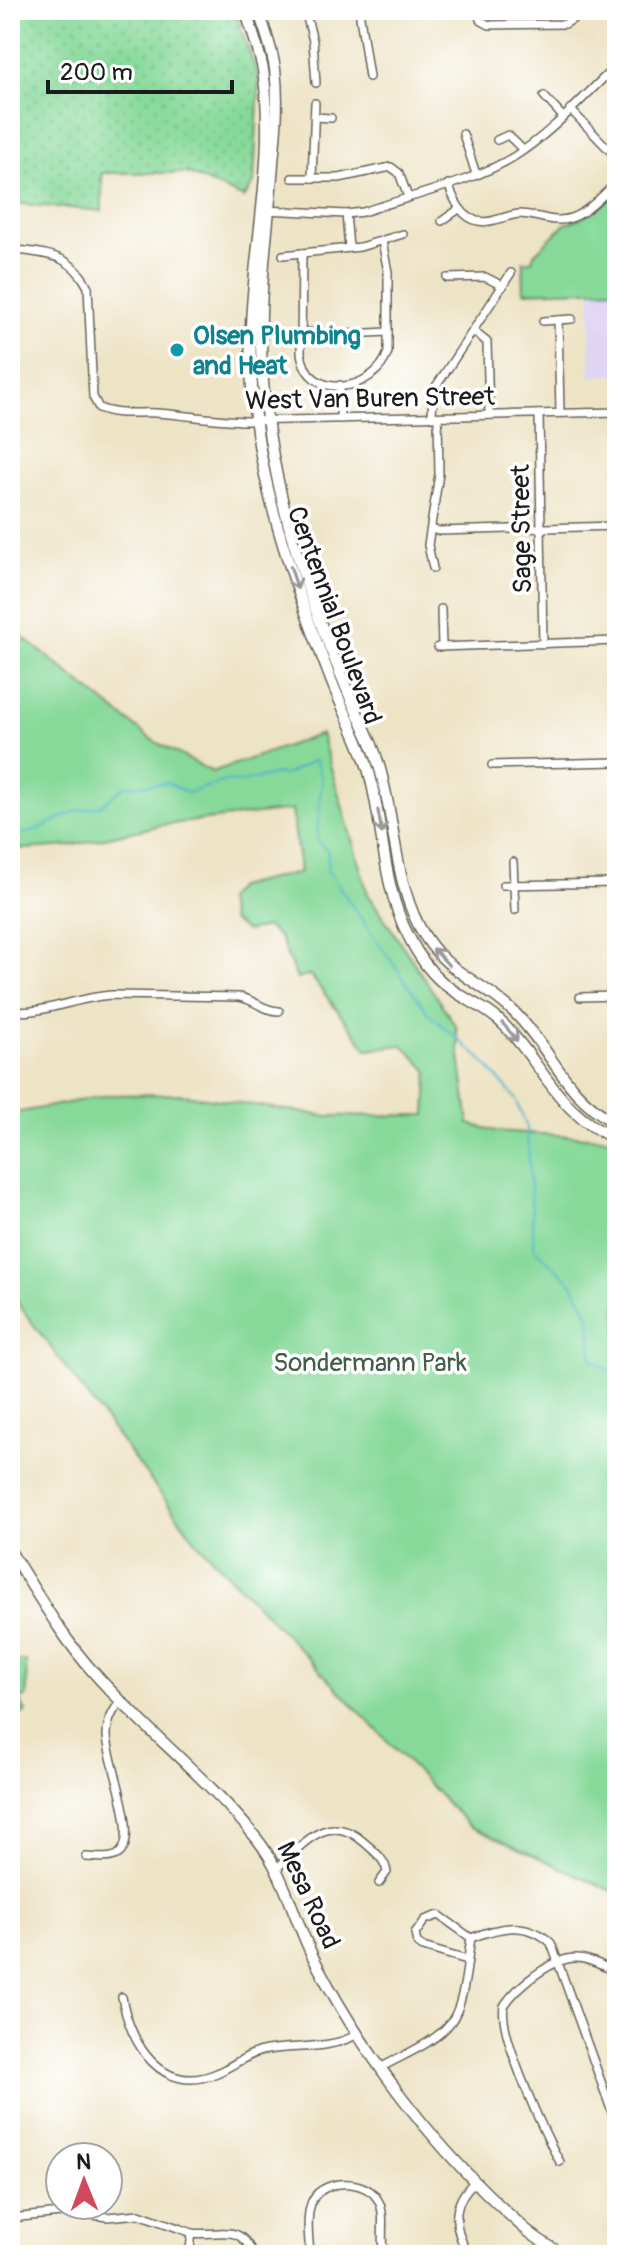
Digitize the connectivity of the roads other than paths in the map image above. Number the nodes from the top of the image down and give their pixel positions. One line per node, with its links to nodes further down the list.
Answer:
1 (245, 10): 27 (main road, Centennial Boulevard)
2 (258, 10): 27 (main road, Centennial Boulevard)
3 (305, 10): 9 (street)
4 (359, 10): 8 (street)
5 (479, 10): 6 (street)
6 (574, 10)
7 (617, 65): 12 (street)
8 (369, 77)
9 (316, 83)
10 (544, 96): 13 (street)
11 (315, 103): 14 (street)
12 (570, 109): 13 (street); 19 (street)
13 (562, 116): 18 (street)
14 (315, 117): 15 (street); 22 (street)
15 (331, 118)
16 (463, 134): 20 (street)
17 (497, 140): 18 (street)
18 (523, 150): 20 (street)
19 (615, 153)
20 (476, 174): 24 (street)
21 (292, 178): 22 (street)
22 (312, 178): 25 (street)
23 (617, 182): 26 (street)
24 (448, 184): 25 (street); 26 (street)
25 (408, 197): 28 (street)
26 (459, 209): 29 (street)
27 (265, 210): 28 (street); 52 (main road, Centennial Boulevard)
28 (346, 214): 32 (street)
29 (442, 221)
30 (403, 234): 31 (street)
31 (382, 241): 32 (street); 44 (street)
32 (349, 248): 34 (street)
33 (10, 249): 52 (street, West Van Buren Street)
34 (302, 253): 35 (street); 43 (street)
35 (283, 255)
36 (511, 273): 38 (street)
37 (447, 278): 38 (street)
38 (503, 286): 42 (street)
39 (572, 319): 40 (street)
40 (558, 320): 41 (street); 47 (street)
41 (543, 321)
42 (473, 331): 49 (street); 50 (street)
43 (302, 332): 44 (street); 45 (street)
44 (388, 332): 45 (street)
45 (340, 385): 51 (street)
46 (617, 412): 47 (street, West Van Buren Street)
47 (560, 413): 48 (street, West Van Buren Street)
48 (539, 414): 49 (street, West Van Buren Street); 54 (street, Sage Street)
49 (489, 415): 50 (street, West Van Buren Street)
50 (435, 417): 51 (street, West Van Buren Street); 55 (street)
51 (340, 419): 52 (street, West Van Buren Street)
52 (261, 421): 71 (main road, Centennial Boulevard, one-way to 52); 72 (main road, Centennial Boulevard, one-way to 72)
53 (617, 526): 54 (street)
54 (541, 528): 55 (street); 59 (street, Sage Street)
55 (431, 529): 56 (street)
56 (433, 568)
57 (441, 609): 59 (street)
58 (617, 641): 59 (street)
59 (543, 644)
60 (617, 762): 61 (street)
61 (492, 765)
62 (513, 862): 65 (street)
63 (617, 883): 65 (street)
64 (503, 885): 65 (street)
65 (514, 885): 66 (street)
66 (515, 910)
67 (617, 996): 68 (street)
68 (580, 997)
69 (10, 1011): 70 (street)
70 (279, 1011)
71 (617, 1124)
72 (617, 1139)
73 (10, 1551): 74 (main road, Mesa Road)
74 (121, 1700): 75 (street); 76 (main road, Mesa Road)
75 (86, 1857)
76 (276, 1869): 77 (street); 83 (main road, Mesa Road)
77 (379, 1883)
78 (471, 1938): 79 (street); 79 (street); 80 (street)
79 (467, 1960): 84 (street)
80 (557, 1965): 81 (street); 85 (street); 86 (street)
81 (617, 1973)
82 (122, 1997): 83 (street)
83 (358, 2034): 84 (main road, Mesa Road)
84 (382, 2067): 87 (main road, Mesa Road)
85 (617, 2126)
86 (560, 2162)
87 (474, 2182): 95 (street); 96 (main road, Mesa Road)
88 (10, 2218): 89 (street)
89 (192, 2233): 91 (street); 92 (street)
90 (617, 2240): 97 (street)
91 (187, 2255)
92 (253, 2255)
93 (310, 2255): 94 (street)
94 (384, 2255)
95 (468, 2255)
96 (566, 2255)
97 (606, 2255)

